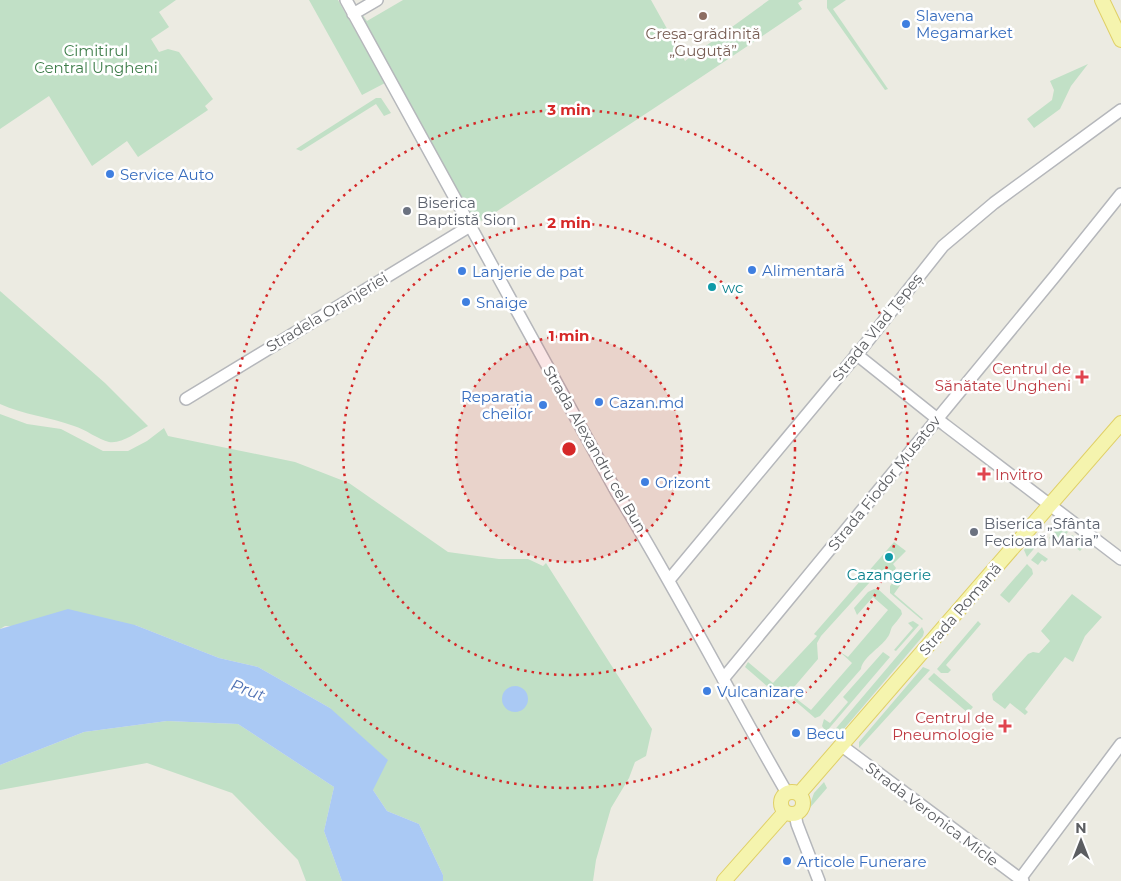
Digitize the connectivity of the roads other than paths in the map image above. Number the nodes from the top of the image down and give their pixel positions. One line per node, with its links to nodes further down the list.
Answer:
1 (346, 0): 4 (street, Strada Alexandru cel Bun)
2 (377, 0): 4 (street)
3 (1102, 0): 5 (main road)
4 (353, 14): 8 (street, Strada Alexandru cel Bun)
5 (1121, 40)
6 (1121, 110): 9 (street, Strada Vlad Ţepeș)
7 (1121, 194): 11 (street, Strada Fiodor Musatov)
8 (470, 226): 10 (street, Stradela Oranjeriei); 15 (street, Strada Alexandru cel Bun)
9 (856, 354): 11 (street); 15 (street, Strada Vlad Ţepeș)
10 (186, 399)
11 (936, 419): 13 (street); 16 (street, Strada Fiodor Musatov)
12 (1121, 423): 13 (main road, Strada Romană)
13 (1049, 506): 14 (street); 18 (main road, Strada Romană)
14 (1121, 559)
15 (669, 580): 16 (street, Strada Alexandru cel Bun)
16 (723, 679): 19 (street, Strada Alexandru cel Bun)
17 (1121, 744): 21 (street)
18 (842, 746): 19 (main road, Strada Romană); 21 (street, Strada Veronica Micle)
19 (793, 794): 20 (main road); 20 (main road)
20 (790, 813): 22 (main road); 23 (street)
21 (1021, 880)
22 (724, 881)
23 (820, 881)

